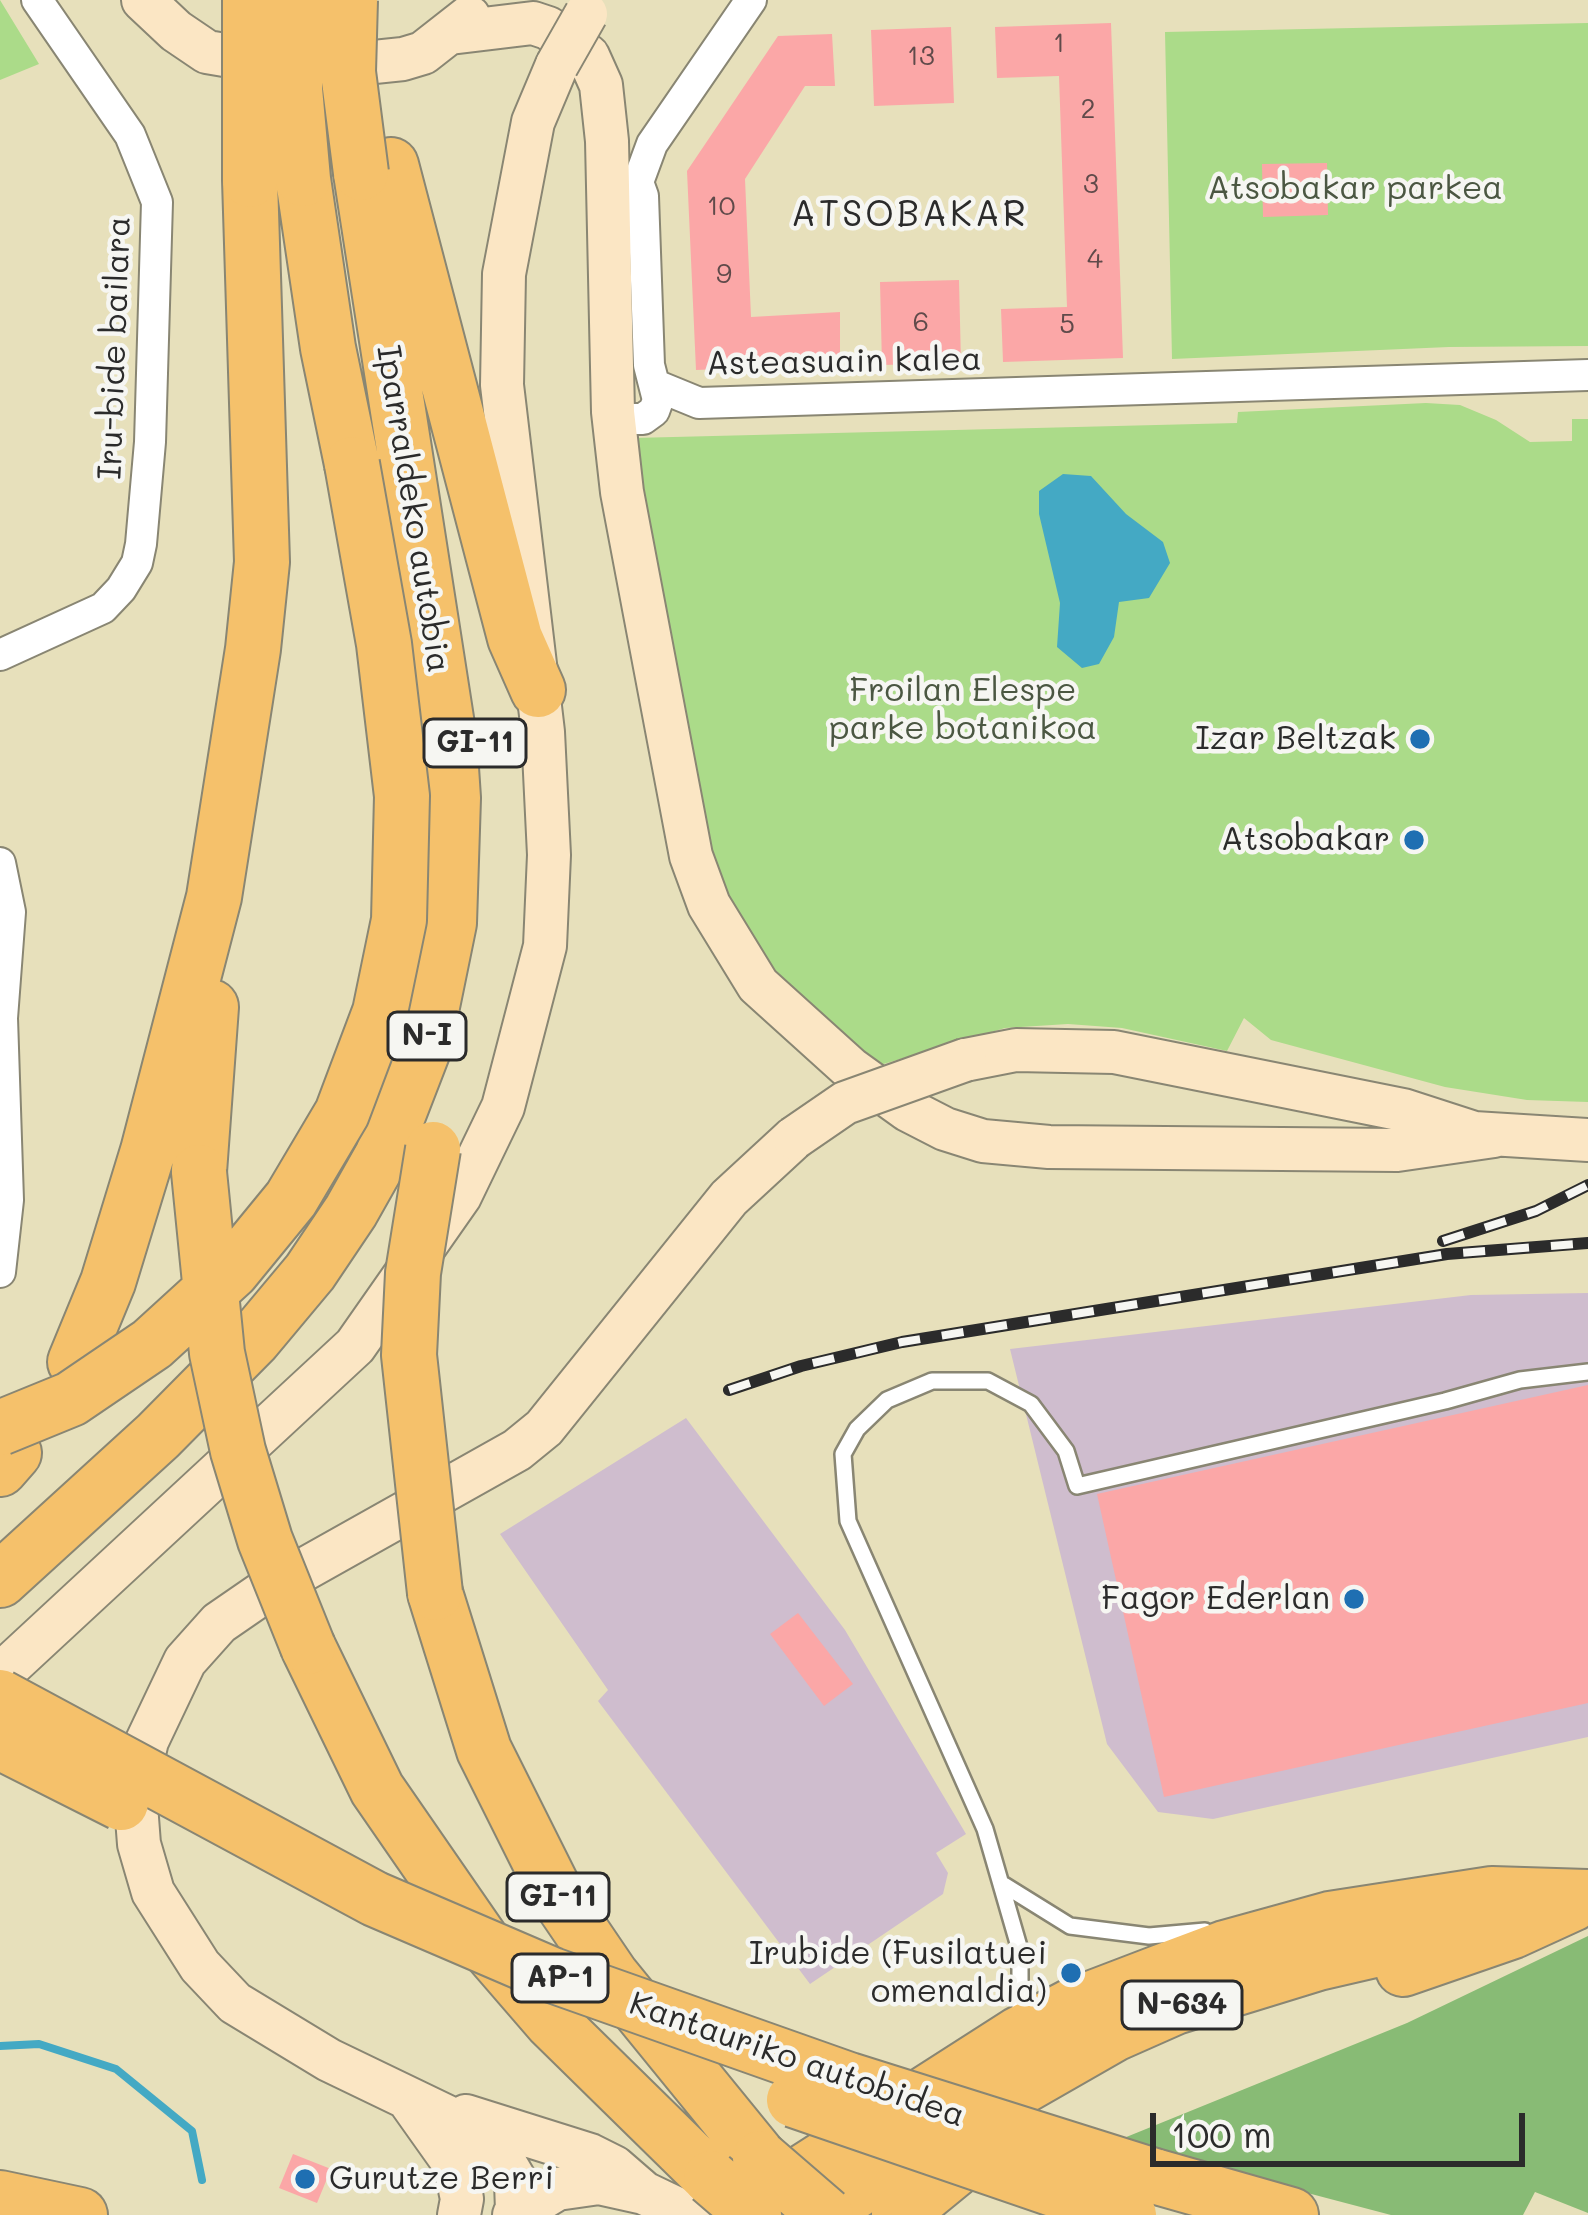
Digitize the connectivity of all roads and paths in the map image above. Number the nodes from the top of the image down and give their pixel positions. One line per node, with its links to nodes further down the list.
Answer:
1 (37, 0): 18 (street, Iru-bide bailara)
2 (142, 0): 10 (street)
3 (250, 0): 12 (highway, GI-11, bridge)
4 (297, 0): 12 (highway, Iparraldeko autobia / N-I, bridge)
5 (350, 0): 11 (highway, Iparraldeko autobia / N-I, bridge)
6 (374, 0): 11 (highway)
7 (488, 0): 10 (street)
8 (754, 3): 13 (street)
9 (591, 7): 19 (street, bridge)
10 (450, 33): 13 (street)
11 (376, 169): 14 (highway, Iparraldeko autobia / N-I); 19 (highway)
12 (276, 179): 21 (highway, GI-11); 29 (highway, Iparraldeko autobia / N-I, bridge)
13 (622, 186): 16 (street); 17 (street)
14 (386, 341): 31 (highway, Iparraldeko autobia / N-I); 42 (highway, GI-11, bridge)
15 (1588, 375): 16 (street, Asteasuain kalea)
16 (655, 385): 17 (street)
17 (614, 412): 24 (street)
18 (0, 655)
19 (538, 691): 30 (street)
20 (0, 863): 26 (street)
21 (214, 897): 27 (highway); 42 (highway, GI-11, bridge)
22 (1402, 1110): 23 (street); 24 (street); 40 (street, bridge)
23 (1588, 1122)
24 (1494, 1136): 25 (street)
25 (1588, 1140)
26 (0, 1272)
27 (75, 1362)
28 (1588, 1372): 36 (lane)
29 (5, 1450)
30 (154, 1530): 32 (street); 33 (street)
31 (0, 1580)
32 (0, 1660)
33 (0, 1675)
34 (0, 1697): 44 (highway, Kantauriko autobidea / AP-1, bridge)
35 (0, 1742): 44 (highway, Kantauriko autobidea / AP-1, bridge)
36 (1004, 1885): 38 (lane); 39 (lane)
37 (1588, 1897): 38 (highway); 41 (highway); 50 (highway, N-634)
38 (1330, 1919): 39 (highway)
39 (1019, 2034): 42 (highway)
40 (407, 2097): 43 (street); 46 (street); 48 (street)
41 (1017, 2118): 51 (highway); 52 (highway)
42 (719, 2191): 43 (street); 49 (highway, GI-11, bridge); 50 (highway, GI-11, bridge)
43 (644, 2193): 46 (street)
44 (1142, 2196): 53 (highway, Kantauriko autobidea / AP-1)
45 (0, 2198): 47 (highway)
46 (516, 2213)
47 (80, 2215)
48 (459, 2215)
49 (754, 2215)
50 (823, 2215)
51 (878, 2215)
52 (899, 2215)
53 (1291, 2215)

